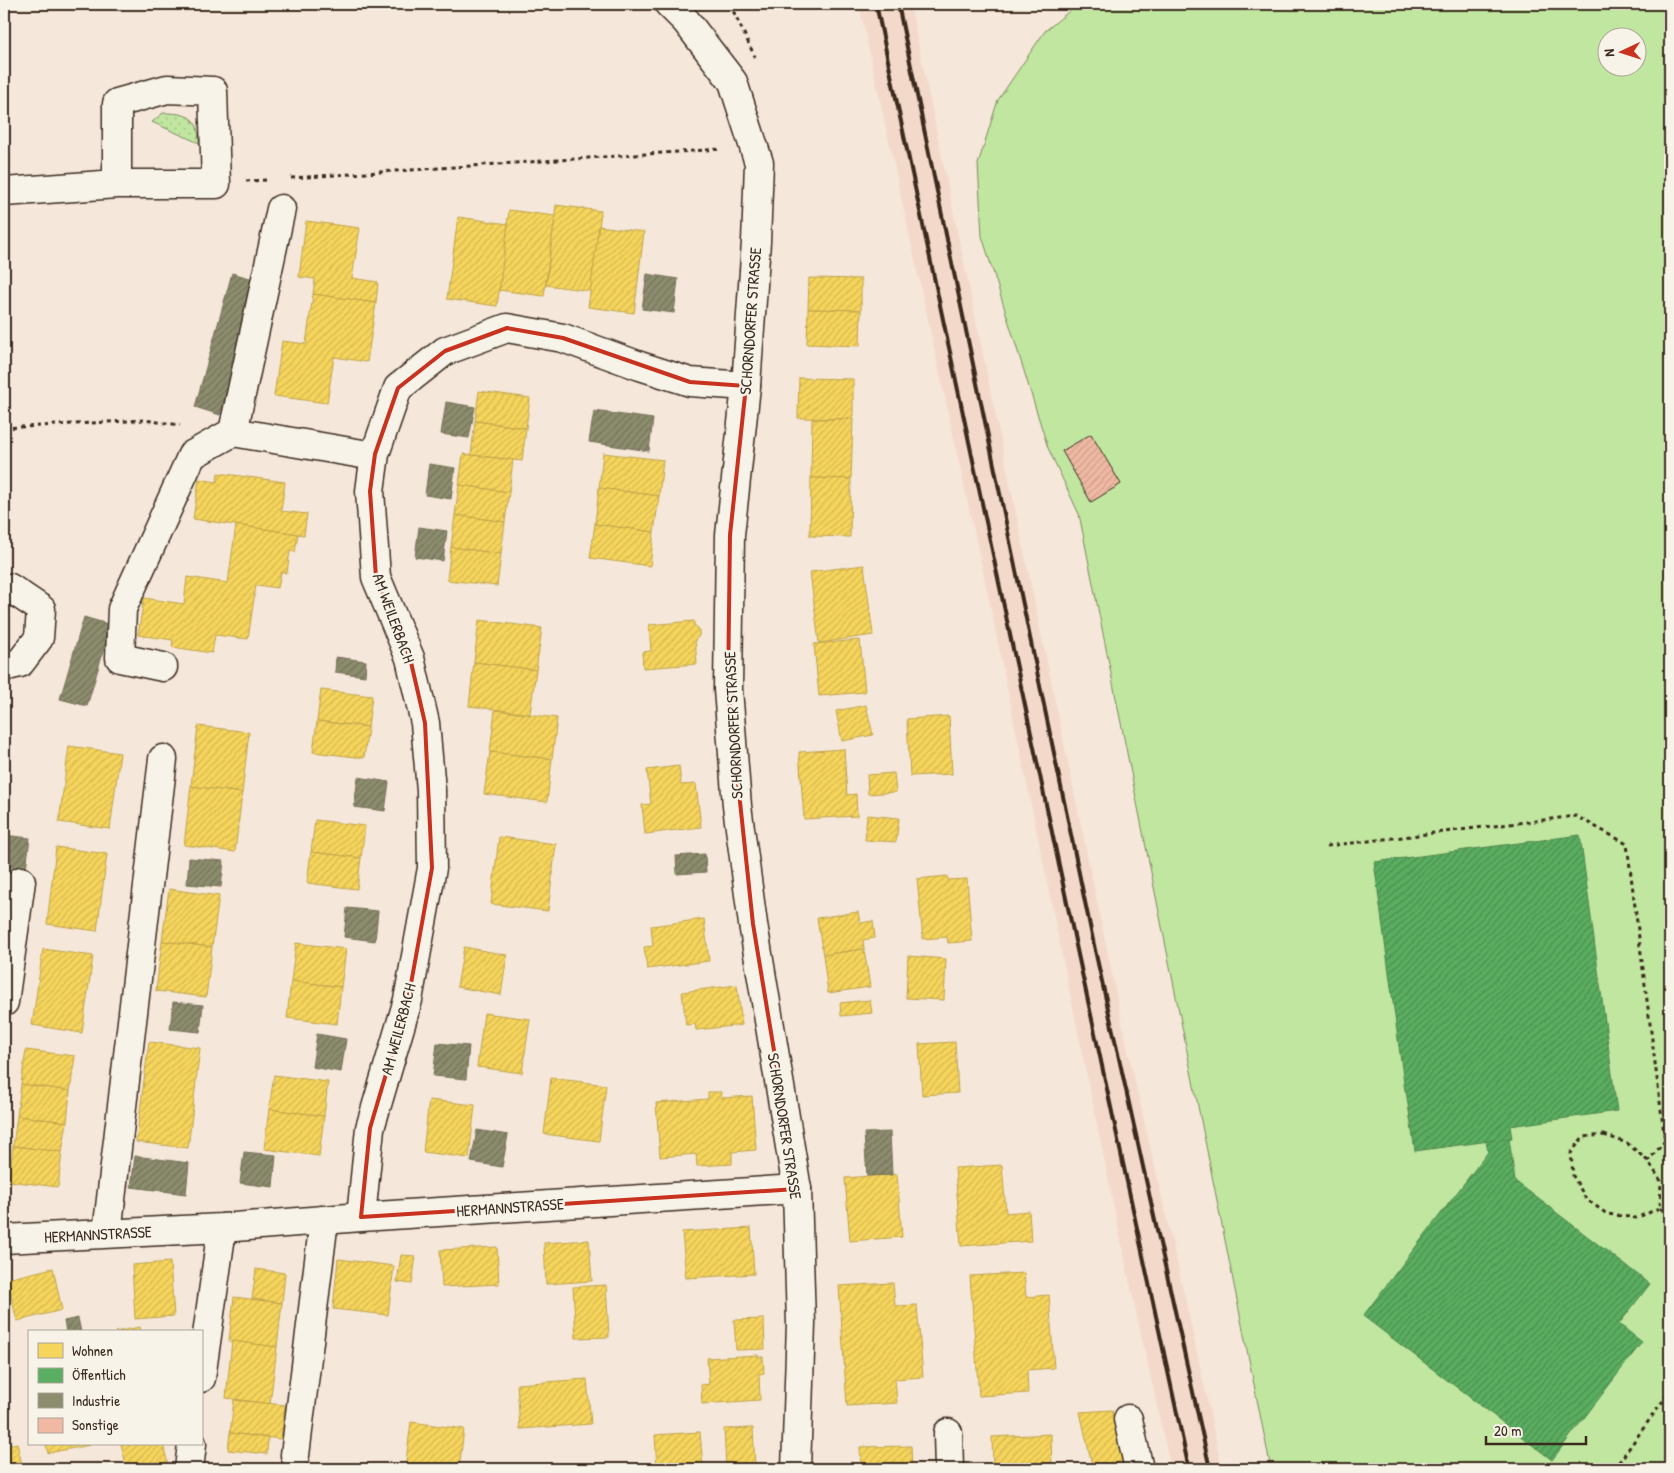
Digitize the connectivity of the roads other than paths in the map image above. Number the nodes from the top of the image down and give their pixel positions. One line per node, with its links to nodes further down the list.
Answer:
1 (669, 4): 5 (street, SCHORNDORFER STRASSE)
2 (117, 184): 2 (street); 3 (street)
3 (4, 192)
4 (281, 209): 6 (street)
5 (746, 386): 7 (street, AM WEILERBACH); 14 (street, SCHORNDORFER STRASSE)
6 (233, 432): 7 (street); 10 (street)
7 (374, 456): 15 (street, AM WEILERBACH)
8 (4, 591): 9 (street)
9 (4, 667)
10 (164, 667)
11 (163, 759): 18 (street)
12 (20, 880): 13 (street)
13 (4, 1002)
14 (798, 1189): 15 (street, HERMANNSTRASSE); 26 (street, SCHORNDORFER STRASSE)
15 (361, 1217): 16 (street, HERMANNSTRASSE)
16 (324, 1220): 17 (street, HERMANNSTRASSE); 24 (street)
17 (222, 1228): 18 (street, HERMANNSTRASSE); 20 (street)
18 (107, 1233): 19 (street, HERMANNSTRASSE)
19 (4, 1239)
20 (202, 1371)
21 (1128, 1419): 28 (street)
22 (948, 1433): 27 (street)
23 (192, 1446): 25 (street)
24 (295, 1455)
25 (189, 1469)
26 (796, 1469)
27 (949, 1469)
28 (1139, 1469)

